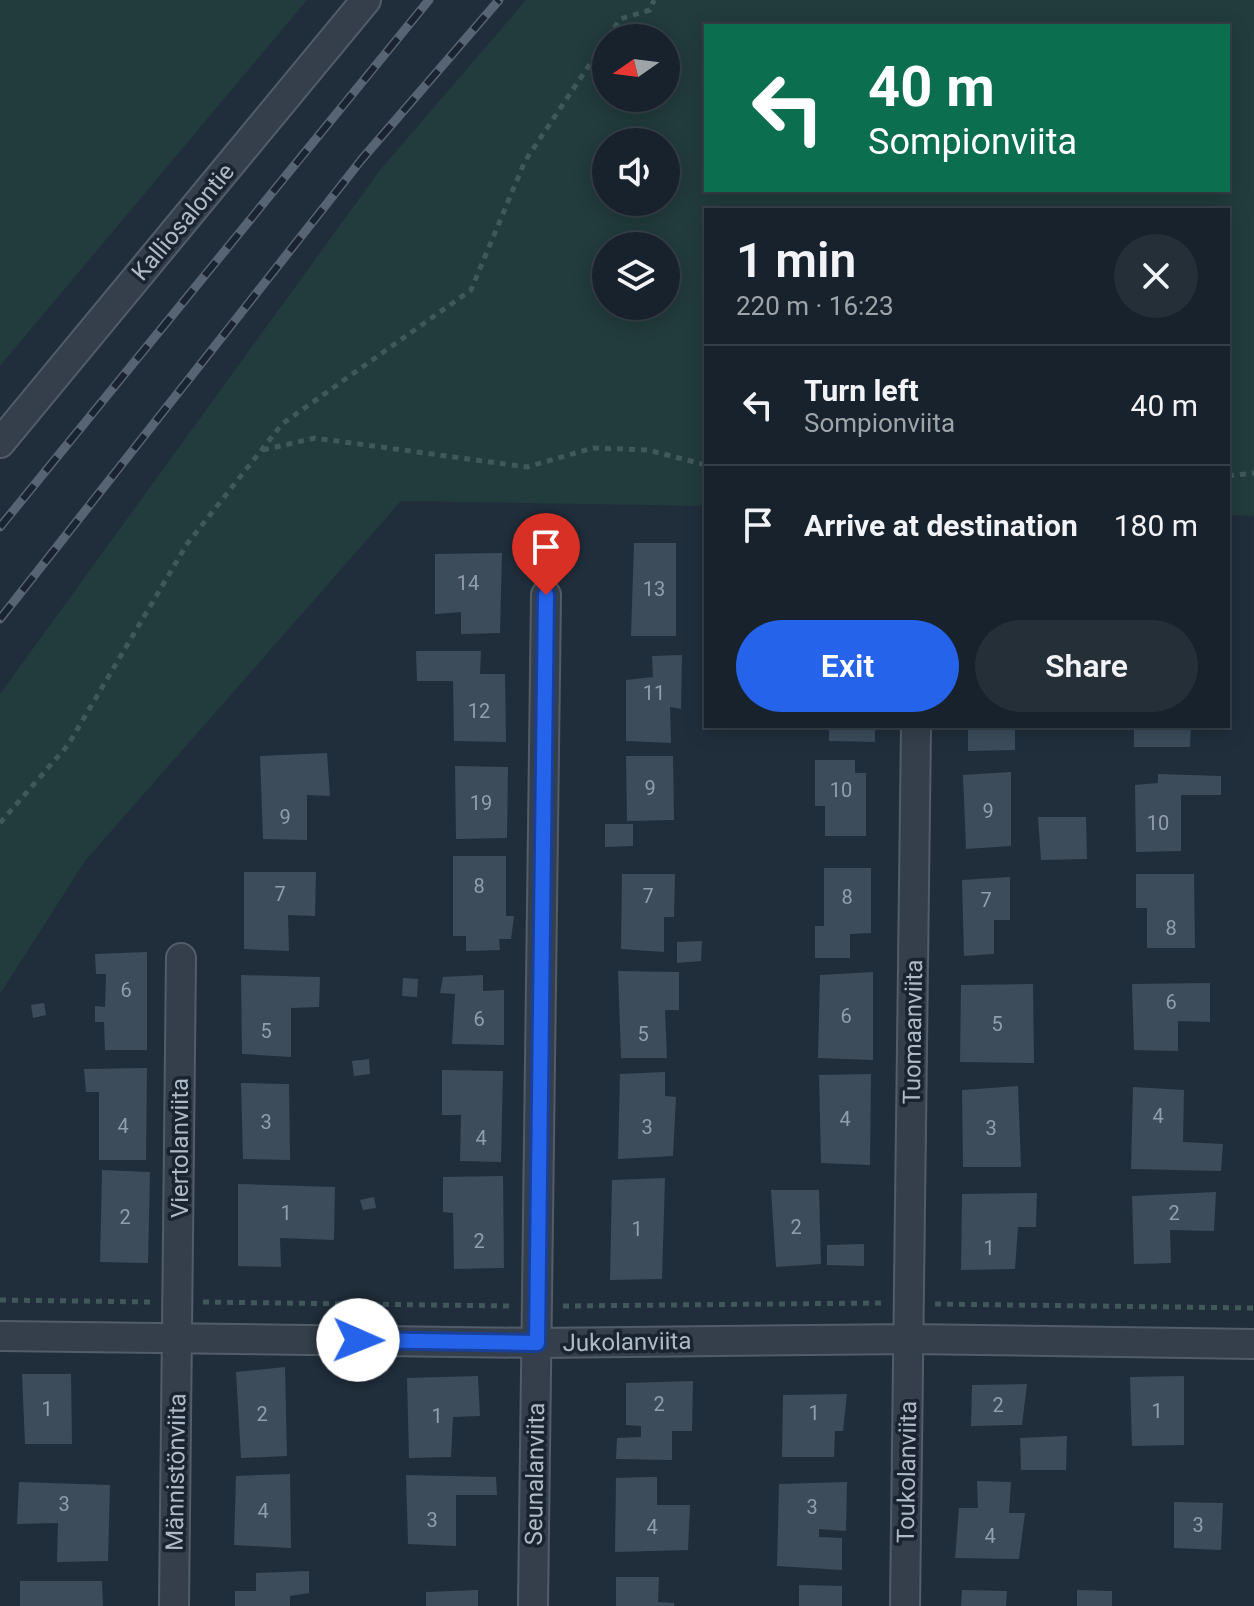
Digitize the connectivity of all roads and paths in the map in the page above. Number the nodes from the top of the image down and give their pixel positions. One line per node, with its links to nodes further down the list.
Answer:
1 (366, 0): 5 (street, Kalliosalontie)
2 (654, 0): 3 (path)
3 (617, 24)
4 (592, 61): 6 (path)
5 (0, 443)
6 (261, 451): 7 (path); 12 (path)
7 (704, 464)
8 (1254, 473): 9 (path)
9 (1230, 476)
10 (546, 595): 17 (street, Seunalanviita)
11 (916, 728): 16 (street, Tuomaanviita)
12 (0, 823)
13 (181, 958): 15 (street, Viertolanviita)
14 (0, 1300): 15 (path)
15 (179, 1302): 17 (path); 20 (street, Viertolanviita)
16 (910, 1303): 17 (path); 18 (path); 21 (street, Tuomaanviita)
17 (538, 1306): 22 (street, Seunalanviita)
18 (1254, 1308)
19 (0, 1336): 20 (street, Jukolanviita)
20 (179, 1338): 22 (street, Jukolanviita); 24 (street, Männistönviita)
21 (910, 1339): 22 (street, Jukolanviita); 23 (street, Jukolanviita); 26 (street, Toukolanviita)
22 (537, 1343): 25 (street, Seunalanviita)
23 (1254, 1344)
24 (174, 1606)
25 (533, 1606)
26 (905, 1606)

